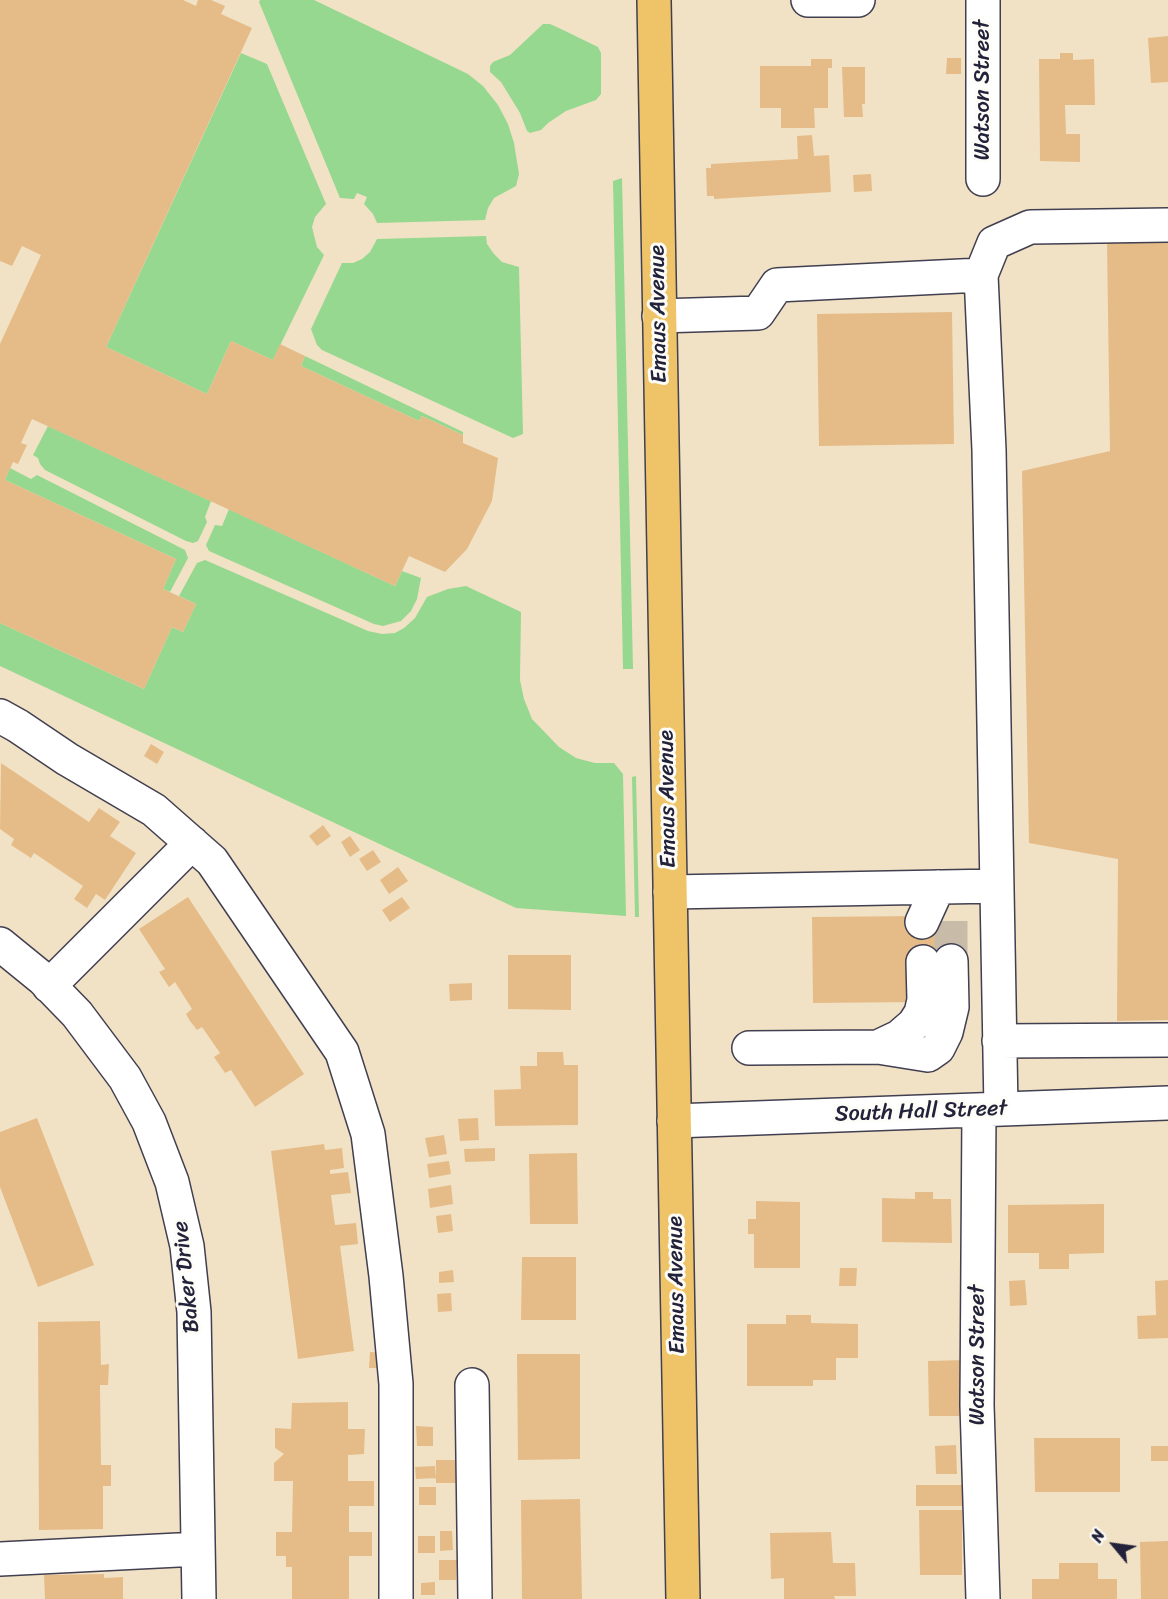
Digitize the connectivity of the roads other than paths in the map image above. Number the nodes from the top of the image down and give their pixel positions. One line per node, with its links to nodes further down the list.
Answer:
1 (654, 0): 8 (main road, Emaus Avenue)
2 (808, 0): 3 (street)
3 (858, 0)
4 (983, 0): 5 (street, Watson Street)
5 (983, 179)
6 (1168, 225): 7 (street)
7 (981, 275): 8 (street); 11 (street, Watson Street)
8 (659, 316): 13 (main road, Emaus Avenue)
9 (0, 716): 10 (street)
10 (192, 843): 17 (street); 28 (street)
11 (997, 886): 12 (street); 19 (street, Watson Street)
12 (938, 887): 13 (street); 14 (street)
13 (670, 892): 23 (main road, Emaus Avenue)
14 (936, 921)
15 (0, 944): 17 (street, Baker Drive)
16 (937, 962): 20 (street)
17 (49, 986): 25 (street, Baker Drive)
18 (1168, 1040): 19 (street)
19 (999, 1041): 22 (street, Watson Street)
20 (749, 1048)
21 (1168, 1103): 22 (street, South Hall Street)
22 (990, 1110): 23 (street, South Hall Street); 31 (street, Watson Street)
23 (674, 1121): 30 (main road, Emaus Avenue)
24 (472, 1385): 29 (street)
25 (198, 1549): 26 (street); 27 (street, Baker Drive)
26 (0, 1559)
27 (199, 1599)
28 (396, 1599)
29 (475, 1599)
30 (683, 1599)
31 (983, 1599)

